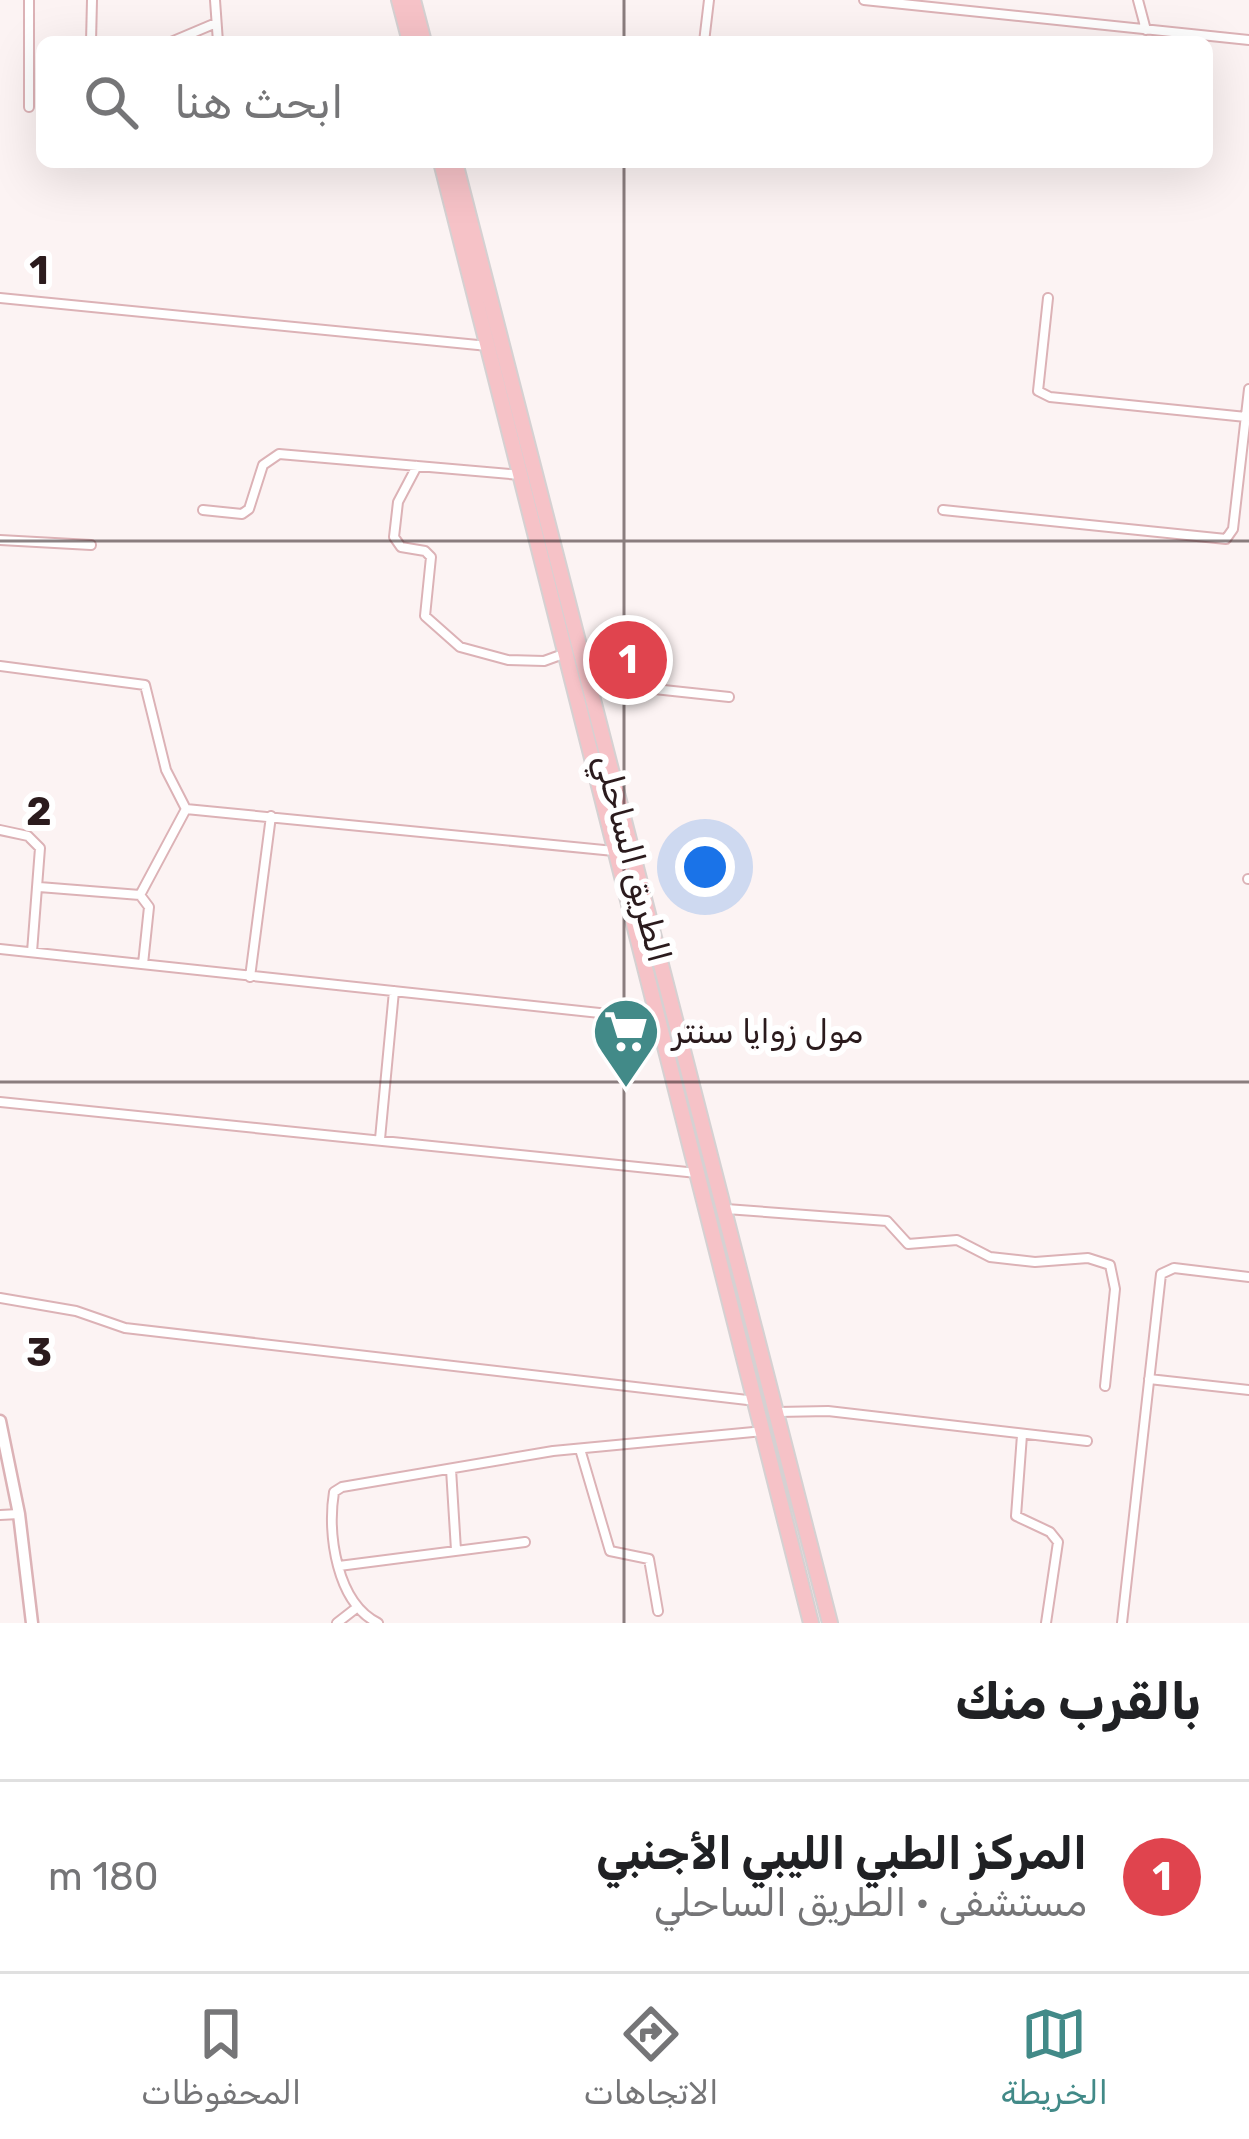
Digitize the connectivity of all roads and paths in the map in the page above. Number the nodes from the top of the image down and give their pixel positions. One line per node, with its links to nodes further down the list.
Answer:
1 (29, 0): 20 (street)
2 (92, 0): 11 (street)
3 (215, 0): 9 (street)
4 (399, 0): 14 (highway)
5 (413, 0): 15 (highway)
6 (709, 0): 16 (street)
7 (864, 0): 10 (street)
8 (1138, 0): 10 (street)
9 (216, 23): 12 (street); 13 (street)
10 (1146, 30): 17 (street)
11 (92, 36)
12 (185, 36)
13 (217, 36)
14 (408, 36)
15 (422, 36)
16 (705, 36)
17 (1208, 36)
18 (1213, 37): 19 (street)
19 (1249, 40)
20 (29, 107)
21 (443, 168): 25 (highway, الطريق الساحلي)
22 (457, 168): 36 (highway, الطريق الساحلي)
23 (0, 298): 25 (street)
24 (1048, 298): 27 (street)
25 (489, 346): 29 (highway, الطريق الساحلي)
26 (1249, 389): 27 (street)
27 (1246, 417): 31 (street)
28 (417, 466): 29 (street); 30 (street); 34 (street)
29 (522, 475): 34 (highway, الطريق الساحلي)
30 (202, 510)
31 (943, 510)
32 (0, 540): 33 (street)
33 (91, 545)
34 (567, 652): 43 (highway, الطريق الساحلي)
35 (0, 666): 38 (street)
36 (587, 682): 37 (street); 55 (highway, الطريق الساحلي)
37 (729, 698)
38 (186, 809): 39 (street); 45 (street)
39 (271, 816): 43 (street); 49 (street)
40 (0, 830): 41 (street)
41 (12, 832): 42 (street); 44 (street)
42 (0, 841)
43 (616, 851): 51 (highway, الطريق الساحلي)
44 (38, 887): 45 (street); 47 (street)
45 (140, 895): 48 (street)
46 (0, 949): 47 (street)
47 (32, 952): 48 (street)
48 (143, 964): 49 (street)
49 (250, 977): 50 (street)
50 (394, 992): 51 (street); 53 (street)
51 (658, 1019): 54 (highway, الطريق الساحلي)
52 (0, 1102): 53 (street)
53 (380, 1138): 54 (street)
54 (700, 1173): 61 (highway, الطريق الساحلي)
55 (726, 1209): 59 (street); 62 (highway, الطريق الساحلي)
56 (1249, 1277): 58 (street)
57 (0, 1298): 61 (street)
58 (1149, 1379): 60 (street); 82 (street)
59 (1105, 1386)
60 (1249, 1390)
61 (758, 1401): 64 (highway, الطريق الساحلي)
62 (778, 1412): 65 (street); 80 (highway, الطريق الساحلي)
63 (0, 1421): 69 (street)
64 (766, 1431): 67 (street); 79 (highway, الطريق الساحلي)
65 (1022, 1434): 66 (street); 81 (street)
66 (1088, 1441)
67 (580, 1449): 68 (street); 75 (street)
68 (451, 1469): 72 (street); 73 (street)
69 (20, 1514): 70 (street); 76 (street)
70 (0, 1515)
71 (525, 1542): 72 (street)
72 (456, 1550): 73 (street)
73 (339, 1566): 74 (street)
74 (355, 1609): 77 (street); 78 (street)
75 (658, 1611)
76 (32, 1623)
77 (337, 1623)
78 (378, 1623)
79 (811, 1623)
80 (830, 1623)
81 (1046, 1623)
82 (1122, 1623)

